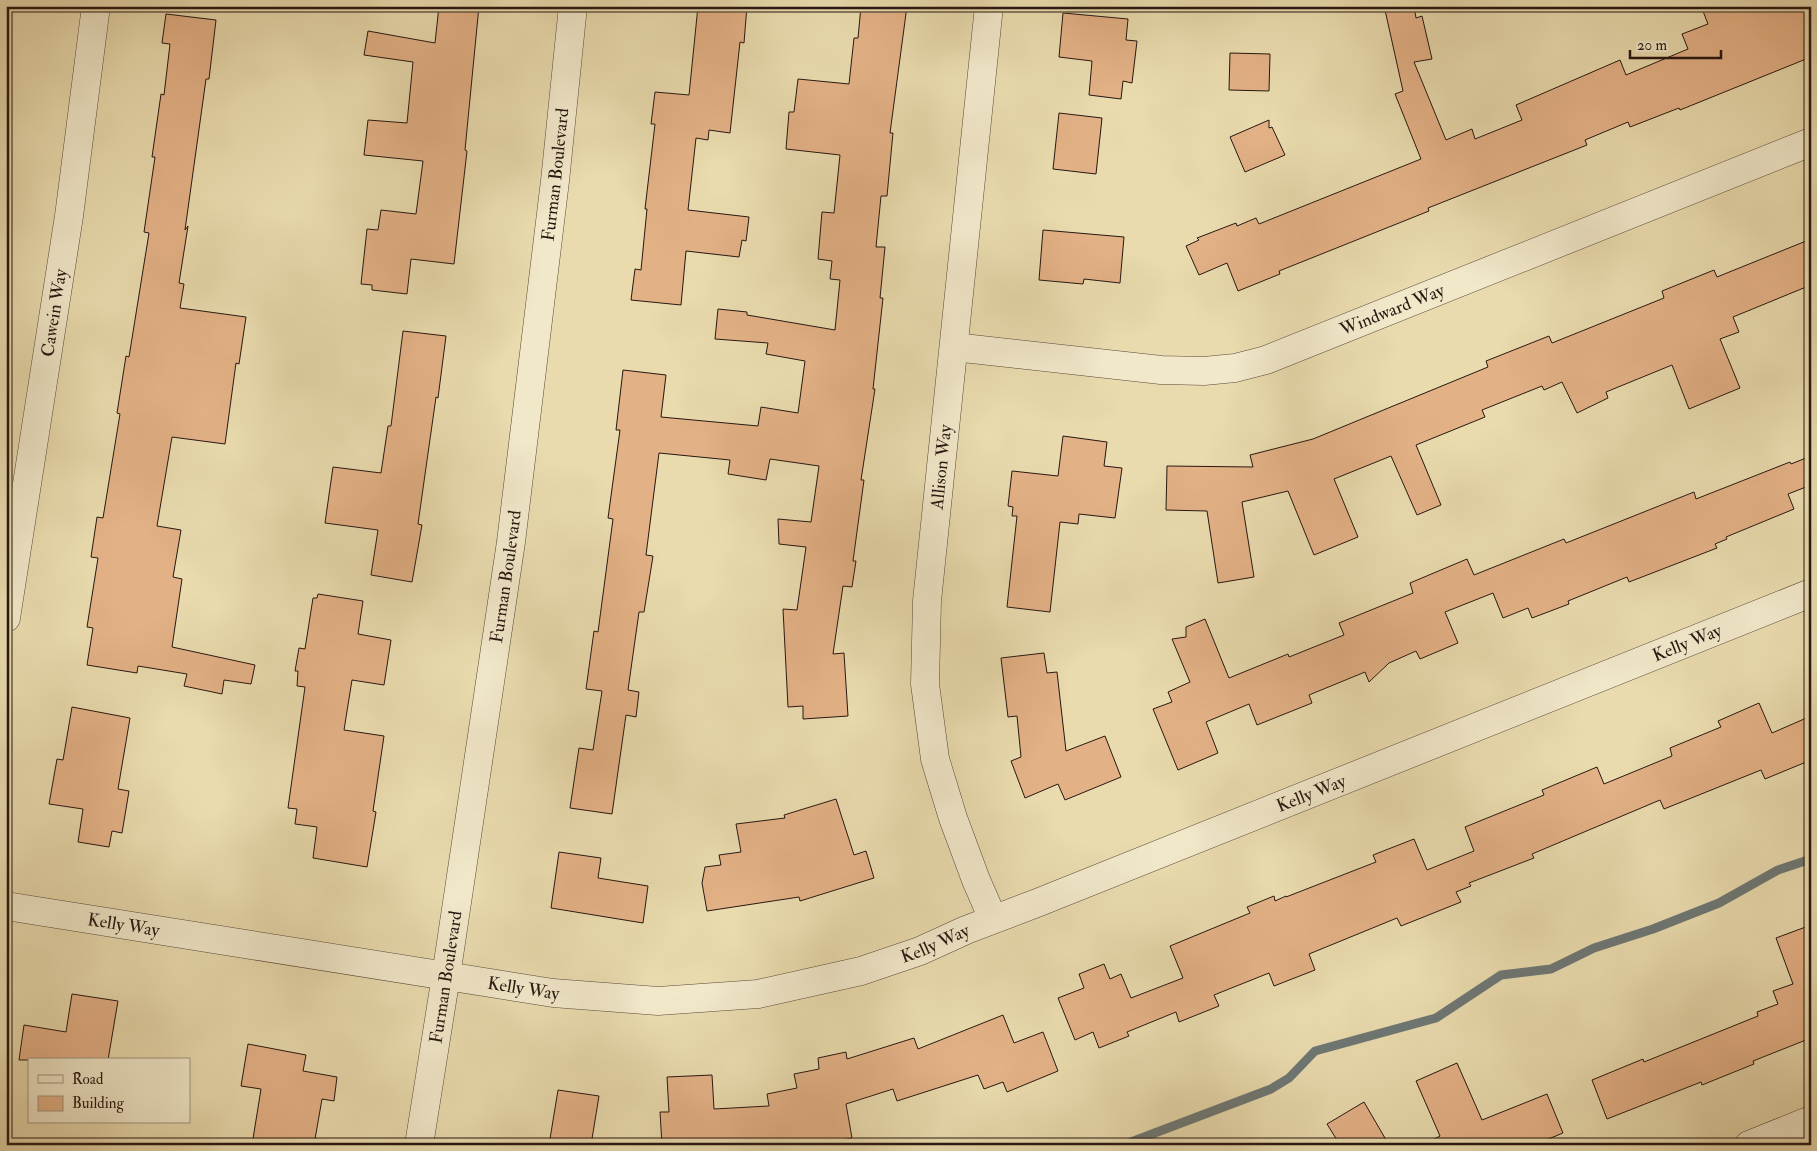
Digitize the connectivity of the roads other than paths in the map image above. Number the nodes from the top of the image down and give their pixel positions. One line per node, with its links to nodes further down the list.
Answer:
1 (96, 6): 7 (street, Cawein Way)
2 (573, 6): 10 (street, Furman Boulevard)
3 (989, 6): 5 (street, Allison Way)
4 (1811, 142): 5 (street, Windward Way)
5 (954, 348): 9 (street, Allison Way)
6 (1811, 593): 9 (street, Kelly Way)
7 (6, 618)
8 (6, 906): 10 (street, Kelly Way)
9 (993, 919): 10 (street, Kelly Way)
10 (446, 976): 12 (street, Furman Boulevard)
11 (1811, 1120): 13 (street)
12 (419, 1145)
13 (1749, 1145)

